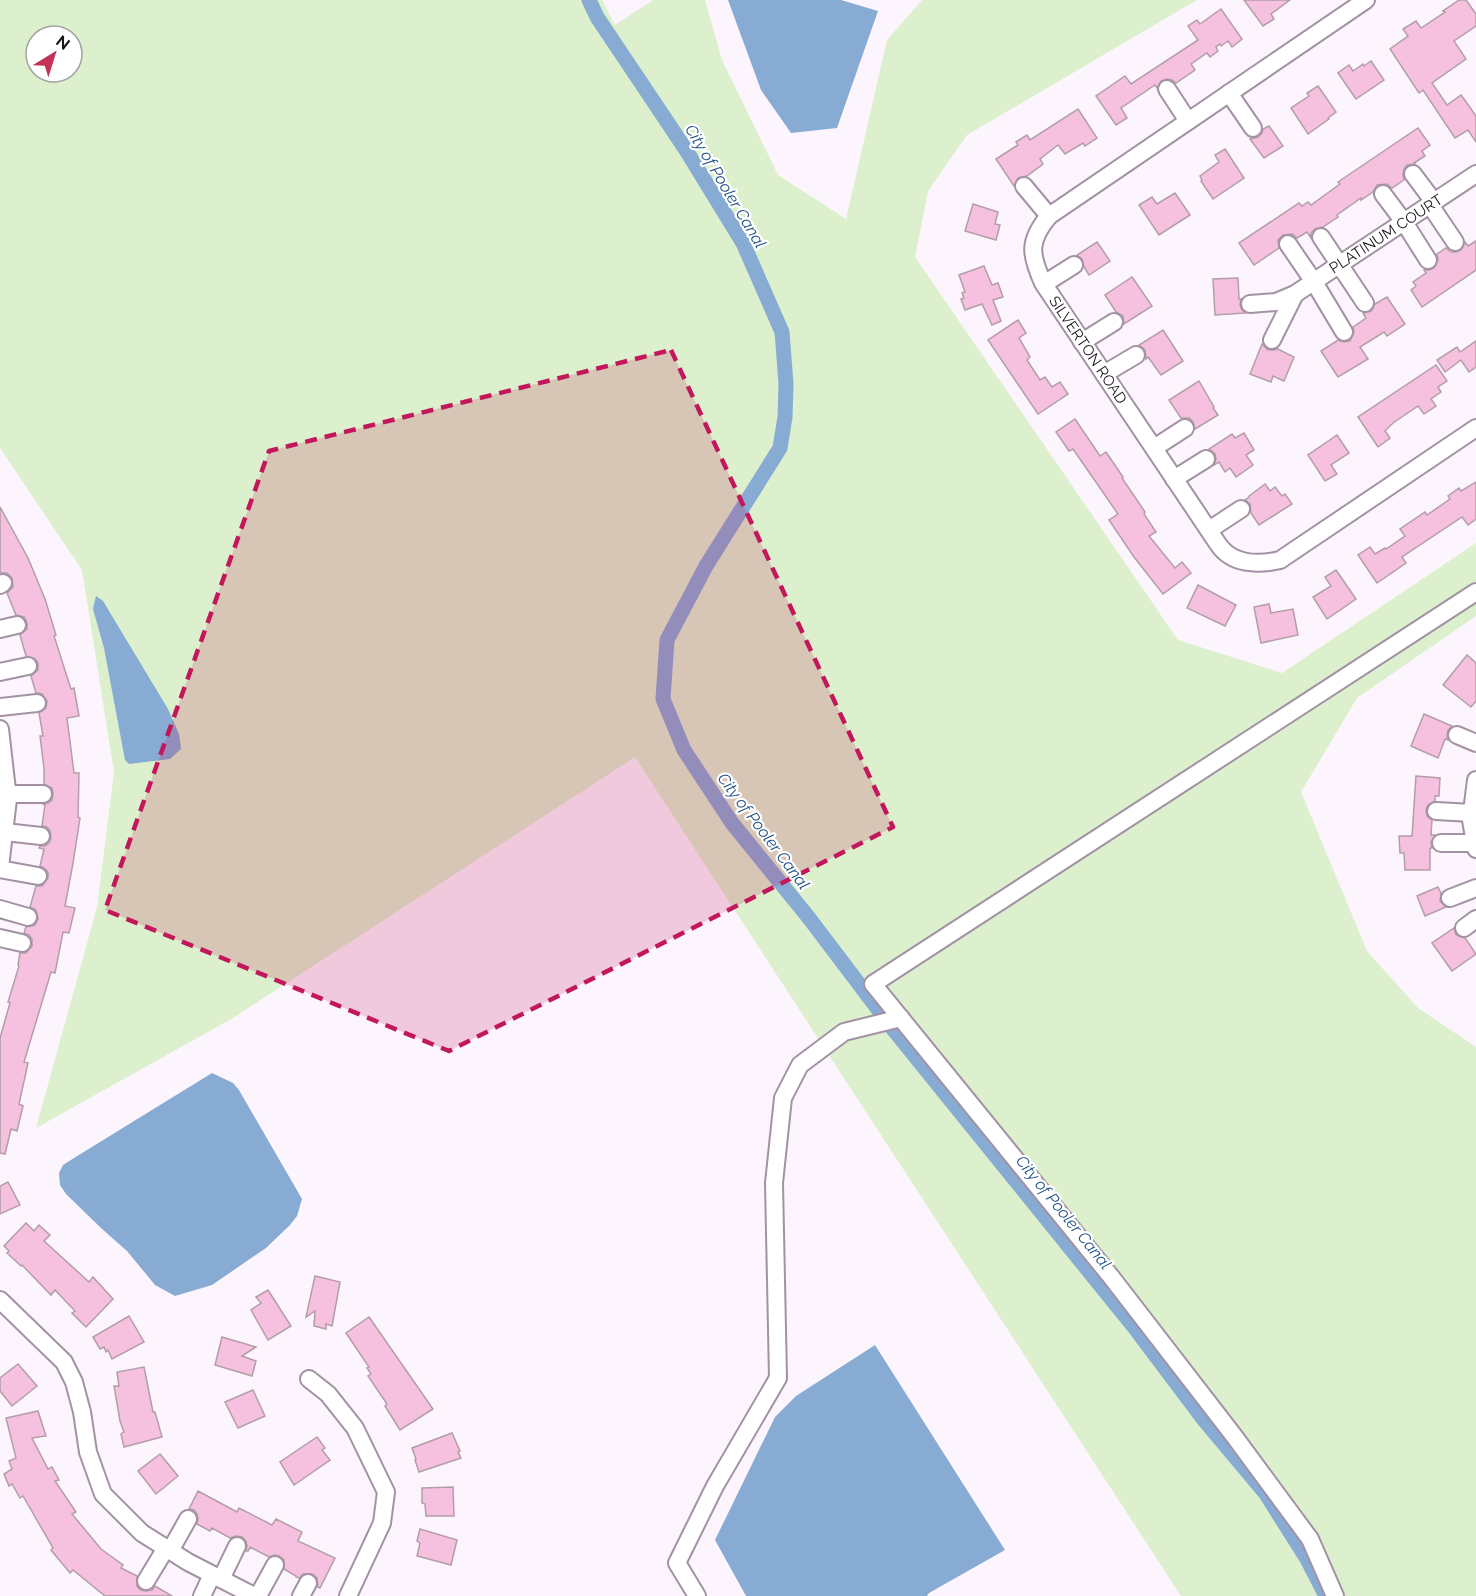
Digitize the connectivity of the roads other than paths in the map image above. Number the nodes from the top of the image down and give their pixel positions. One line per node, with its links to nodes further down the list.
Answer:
1 (1366, 0): 3 (street, SILVERTON ROAD)
2 (1167, 89): 4 (street)
3 (1229, 93): 4 (street, SILVERTON ROAD); 5 (street)
4 (1188, 121): 11 (street, SILVERTON ROAD)
5 (1253, 128)
6 (1413, 174): 10 (street)
7 (1476, 174): 10 (street, PLATINUM COURT)
8 (1024, 186): 11 (street)
9 (1383, 194): 12 (street)
10 (1432, 203): 12 (street, PLATINUM COURT); 14 (street)
11 (1049, 216): 20 (street, SILVERTON ROAD)
12 (1404, 222): 16 (street); 18 (street, PLATINUM COURT)
13 (1321, 237): 18 (street)
14 (1455, 242)
15 (1288, 244): 19 (street)
16 (1428, 260)
17 (1074, 265): 20 (street)
18 (1339, 265): 19 (street, PLATINUM COURT); 22 (street)
19 (1314, 282): 21 (street, PLATINUM COURT); 25 (street)
20 (1044, 284): 27 (street, SILVERTON ROAD)
21 (1295, 294): 23 (street, PLATINUM COURT); 26 (street)
22 (1365, 303)
23 (1250, 304)
24 (1114, 322): 27 (street)
25 (1344, 332)
26 (1272, 340)
27 (1082, 342): 29 (street, SILVERTON ROAD)
28 (1137, 355): 29 (street)
29 (1104, 374): 32 (street, SILVERTON ROAD)
30 (1185, 428): 32 (street)
31 (1476, 428): 36 (street, SILVERTON ROAD)
32 (1154, 448): 34 (street, SILVERTON ROAD)
33 (1206, 459): 34 (street)
34 (1174, 479): 36 (street, SILVERTON ROAD)
35 (1240, 509): 36 (street)
36 (1209, 530)
37 (1476, 592): 65 (street)
38 (17, 625): 39 (street)
39 (0, 629)
40 (28, 666): 41 (street)
41 (0, 672)
42 (37, 703): 43 (street)
43 (0, 707)
44 (0, 729): 47 (street)
45 (1457, 735): 46 (street)
46 (1476, 743)
47 (1, 750): 49 (street)
48 (1476, 780): 53 (street)
49 (7, 794): 50 (street); 52 (street)
50 (43, 794)
51 (1436, 811): 53 (street)
52 (3, 813): 54 (street)
53 (1474, 831): 56 (street)
54 (5, 832): 55 (street); 57 (street)
55 (41, 836)
56 (1441, 843)
57 (0, 864): 58 (street)
58 (38, 876)
59 (1476, 888): 60 (street)
60 (1450, 898)
61 (0, 909): 62 (street)
62 (28, 916)
63 (0, 938): 64 (street)
64 (22, 943)
65 (901, 1018): 77 (street); 78 (street)
66 (0, 1300): 70 (street)
67 (309, 1379): 76 (street)
68 (188, 1519): 70 (street)
69 (237, 1546): 72 (street)
70 (168, 1550): 72 (street); 73 (street)
71 (275, 1564): 75 (street)
72 (216, 1577): 74 (street); 75 (street)
73 (146, 1581)
74 (202, 1596)
75 (254, 1596)
76 (348, 1596)
77 (698, 1596)
78 (1335, 1596)

